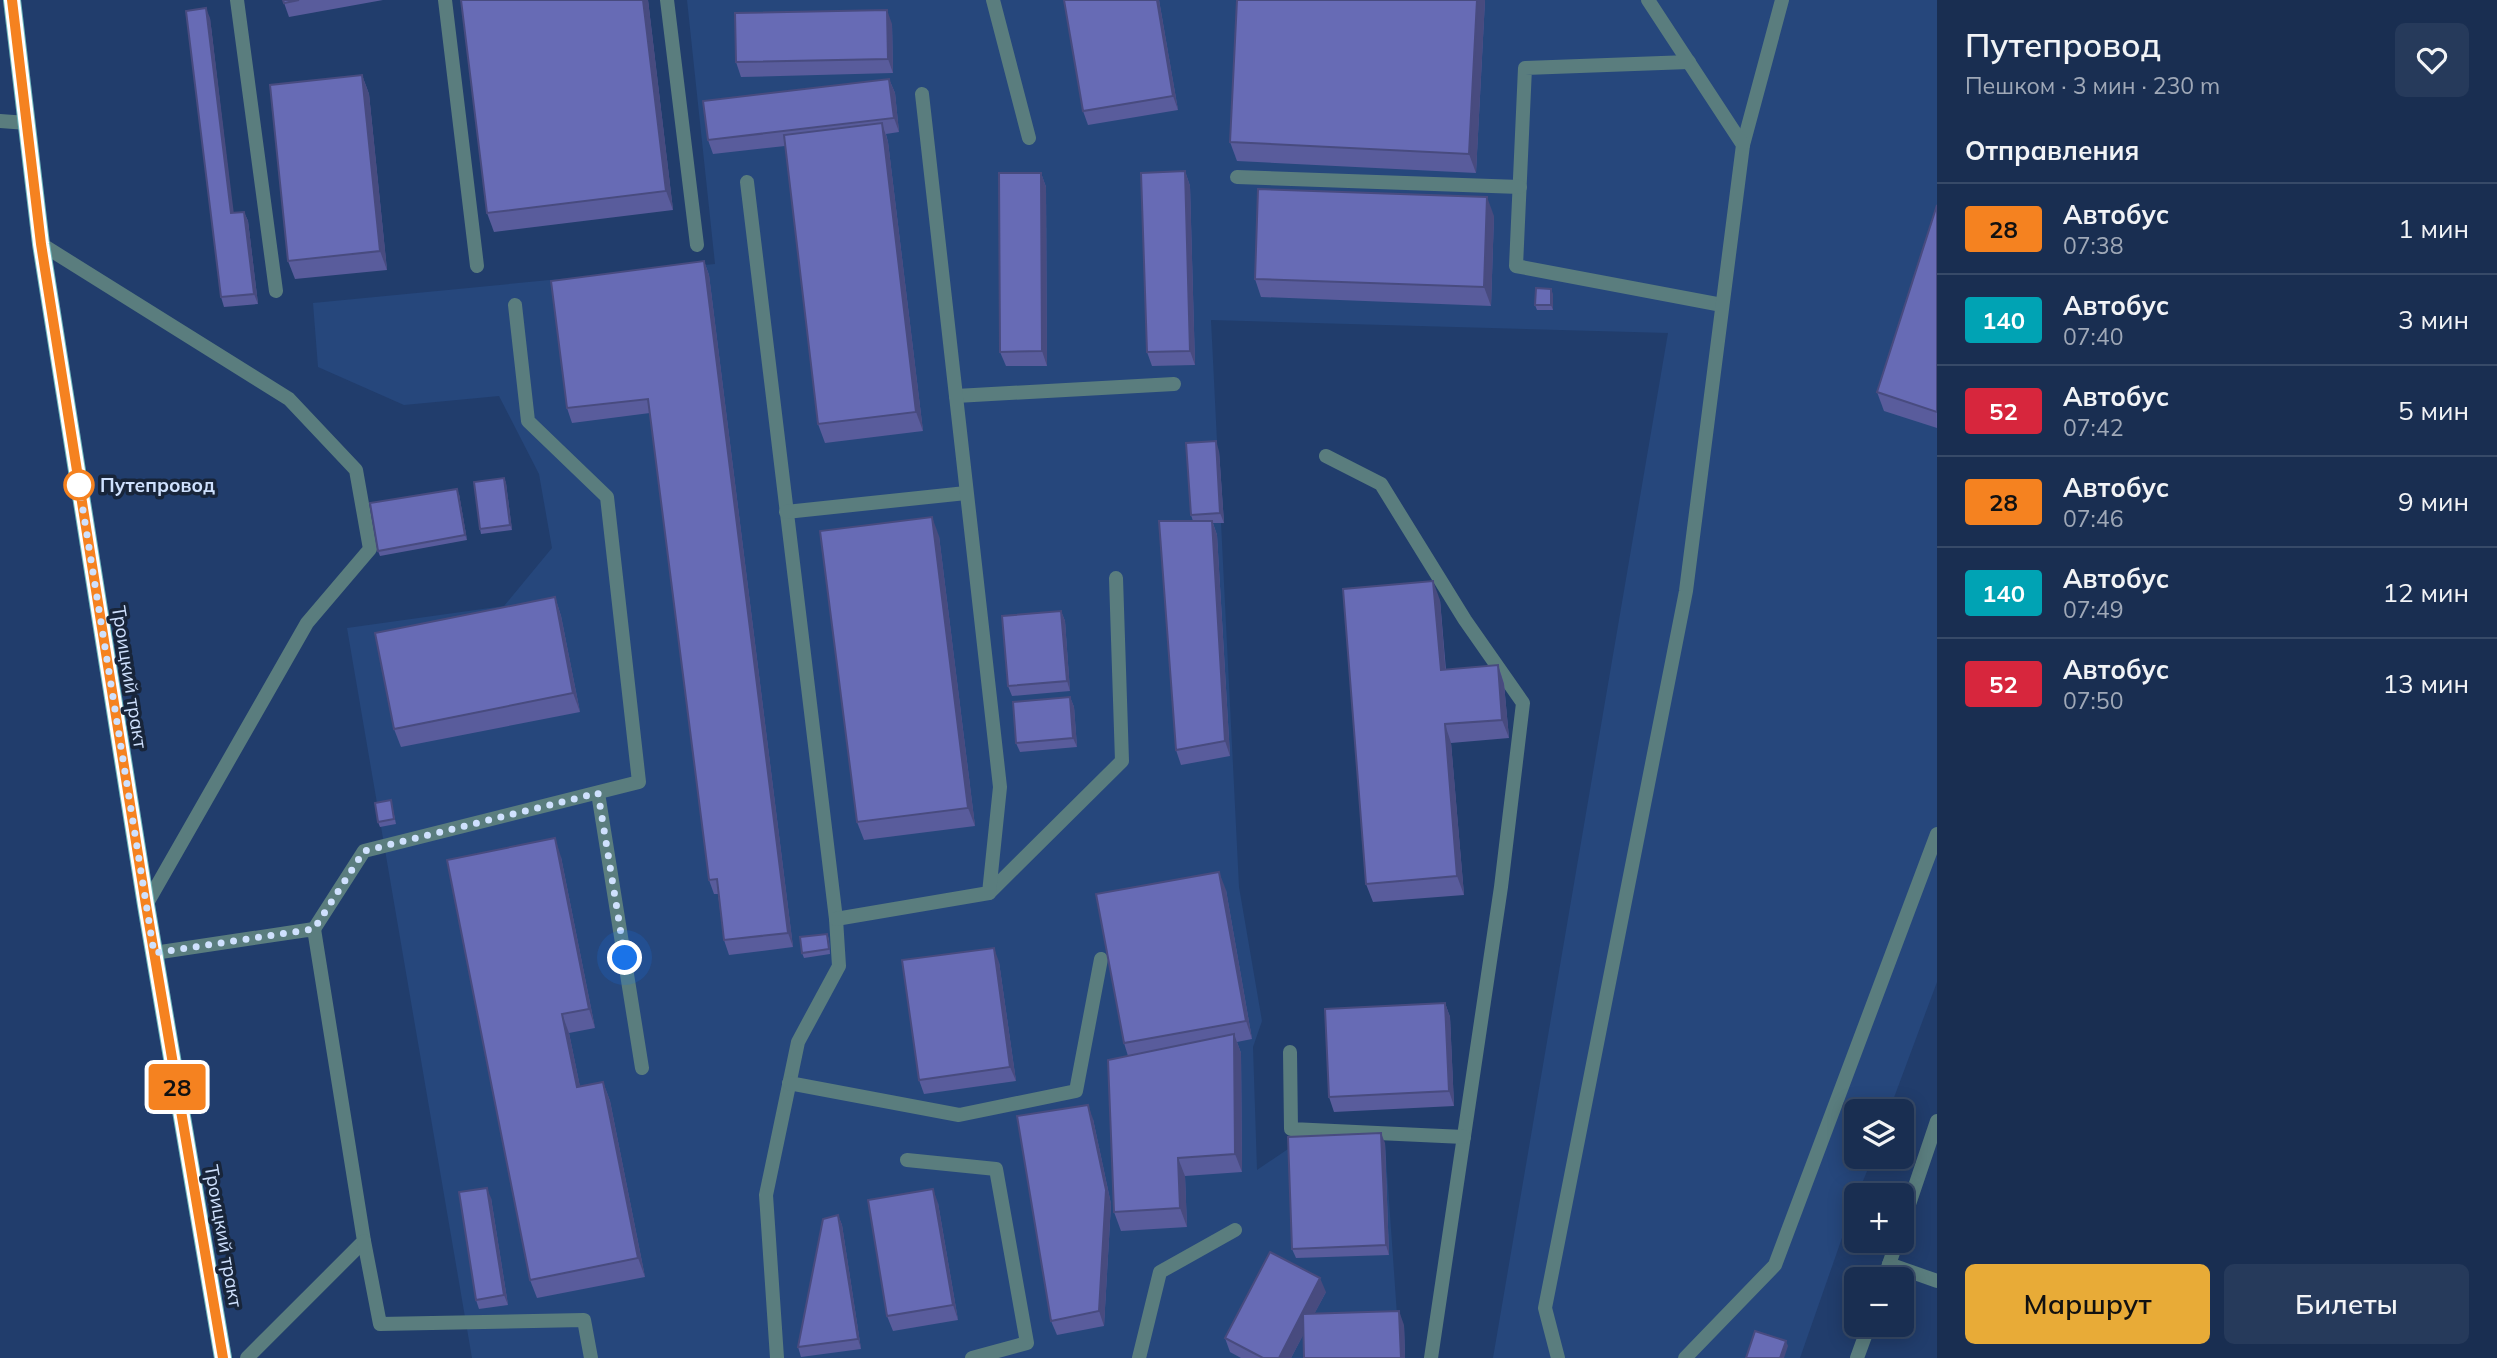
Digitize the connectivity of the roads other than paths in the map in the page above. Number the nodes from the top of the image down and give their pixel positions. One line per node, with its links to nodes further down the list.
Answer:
1 (12, 0): 11 (main road, Троицкий тракт)
2 (237, 0): 20 (street)
3 (444, 0): 19 (street)
4 (667, 0): 18 (street)
5 (993, 0): 12 (street)
6 (1648, 0): 8 (street)
7 (1782, 0): 13 (street)
8 (1689, 62): 13 (street); 16 (street)
9 (922, 94): 24 (street)
10 (0, 121): 11 (street)
11 (27, 123): 17 (main road, Троицкий тракт)
12 (1029, 138)
13 (1743, 145): 22 (street)
14 (1237, 177): 16 (street)
15 (747, 182): 27 (street)
16 (1520, 187): 22 (street)
17 (41, 244): 32 (main road, Троицкий тракт); 32 (street)
18 (697, 245)
19 (477, 266)
20 (276, 291)
21 (515, 305): 29 (street)
22 (1722, 305): 58 (street)
23 (1174, 384): 24 (street)
24 (956, 396): 26 (street)
25 (1326, 456): 41 (street)
26 (966, 493): 27 (street); 31 (street)
27 (786, 512): 33 (street)
28 (1116, 578): 31 (street)
29 (598, 793): 34 (street); 38 (street)
30 (1937, 834): 59 (street)
31 (989, 893): 33 (street)
32 (146, 905): 35 (main road, Троицкий тракт)
33 (836, 919): 39 (street)
34 (314, 929): 35 (street); 45 (street)
35 (154, 953): 51 (main road, Троицкий тракт)
36 (1101, 959): 39 (street)
37 (1290, 1052): 41 (street)
38 (642, 1068)
39 (789, 1083): 54 (street)
40 (1937, 1121): 43 (street)
41 (1464, 1138): 57 (street)
42 (907, 1160): 55 (street)
43 (1914, 1189)
44 (1236, 1230): 56 (street)
45 (364, 1241): 52 (street); 53 (street)
46 (1893, 1253): 47 (street)
47 (1889, 1264): 48 (street); 49 (street)
48 (1888, 1267)
49 (1937, 1281)
50 (1865, 1337): 60 (street)
51 (223, 1358)
52 (247, 1358)
53 (591, 1358)
54 (777, 1358)
55 (972, 1358)
56 (1139, 1358)
57 (1431, 1358)
58 (1558, 1358)
59 (1685, 1358)
60 (1857, 1358)

